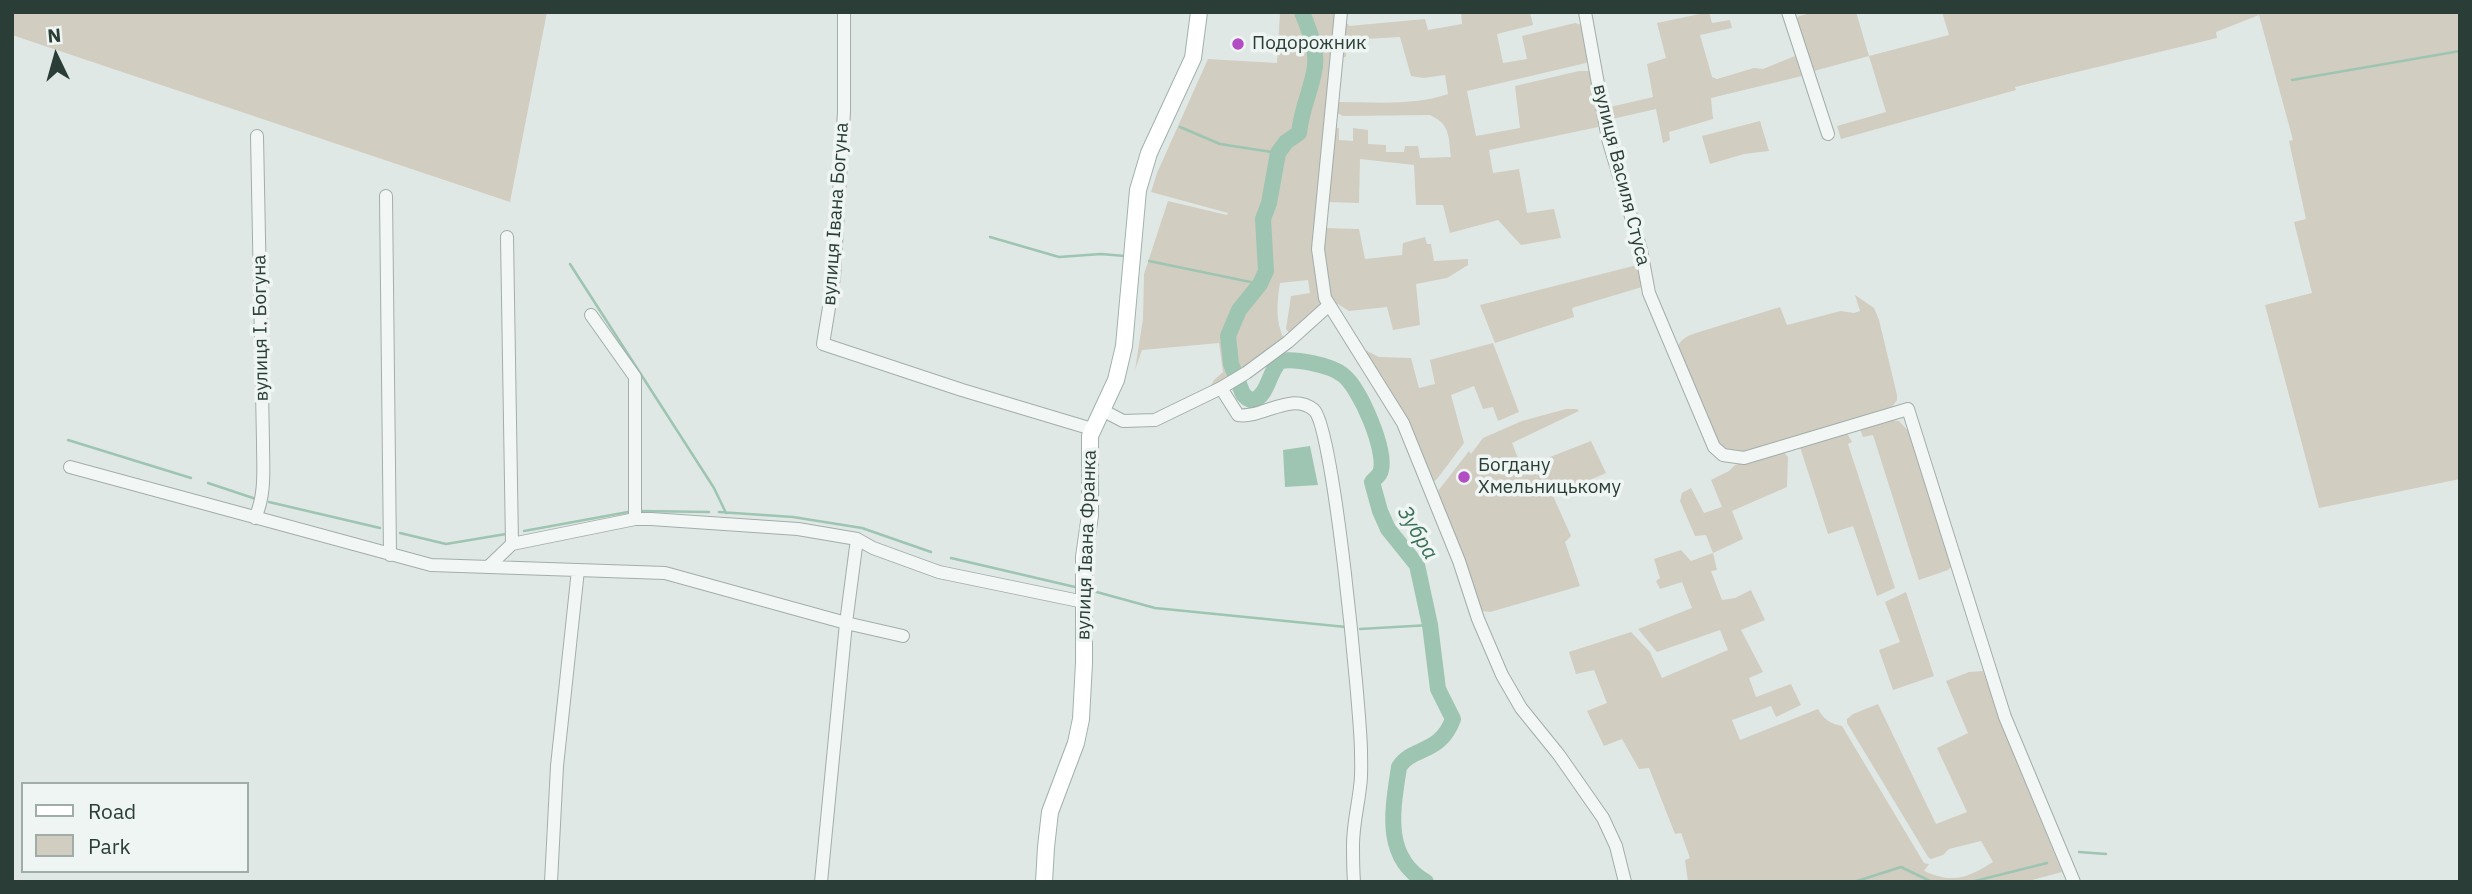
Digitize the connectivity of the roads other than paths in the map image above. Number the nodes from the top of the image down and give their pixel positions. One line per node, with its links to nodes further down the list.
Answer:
1 (844, 12): 14 (street, вулиця Івана Богуна)
2 (1199, 12): 13 (main road, вулиця Івана Франка)
3 (1342, 12): 10 (street)
4 (1585, 12): 31 (street, вулиця Василя Стуса)
5 (1788, 12): 6 (street)
6 (1828, 134)
7 (257, 136): 16 (street, вулиця І. Богуна)
8 (386, 196): 20 (street)
9 (507, 237): 19 (street)
10 (1328, 306): 12 (street); 30 (street)
11 (591, 315): 17 (street)
12 (1226, 386): 13 (street); 29 (street)
13 (1102, 410): 14 (main road, вулиця Івана Франка)
14 (1093, 429): 23 (main road, вулиця Івана Франка)
15 (70, 467): 16 (street)
16 (255, 518): 20 (street)
17 (635, 519): 18 (street); 19 (street)
18 (857, 539): 23 (street); 24 (street)
19 (512, 544): 21 (street)
20 (390, 555): 21 (street)
21 (488, 567): 22 (street)
22 (578, 569): 24 (street); 26 (street)
23 (1084, 602): 28 (main road, вулиця Івана Франка)
24 (846, 623): 25 (street); 27 (street)
25 (903, 636)
26 (551, 882)
27 (821, 882)
28 (1044, 882)
29 (1354, 882)
30 (1625, 882)
31 (2074, 882)

